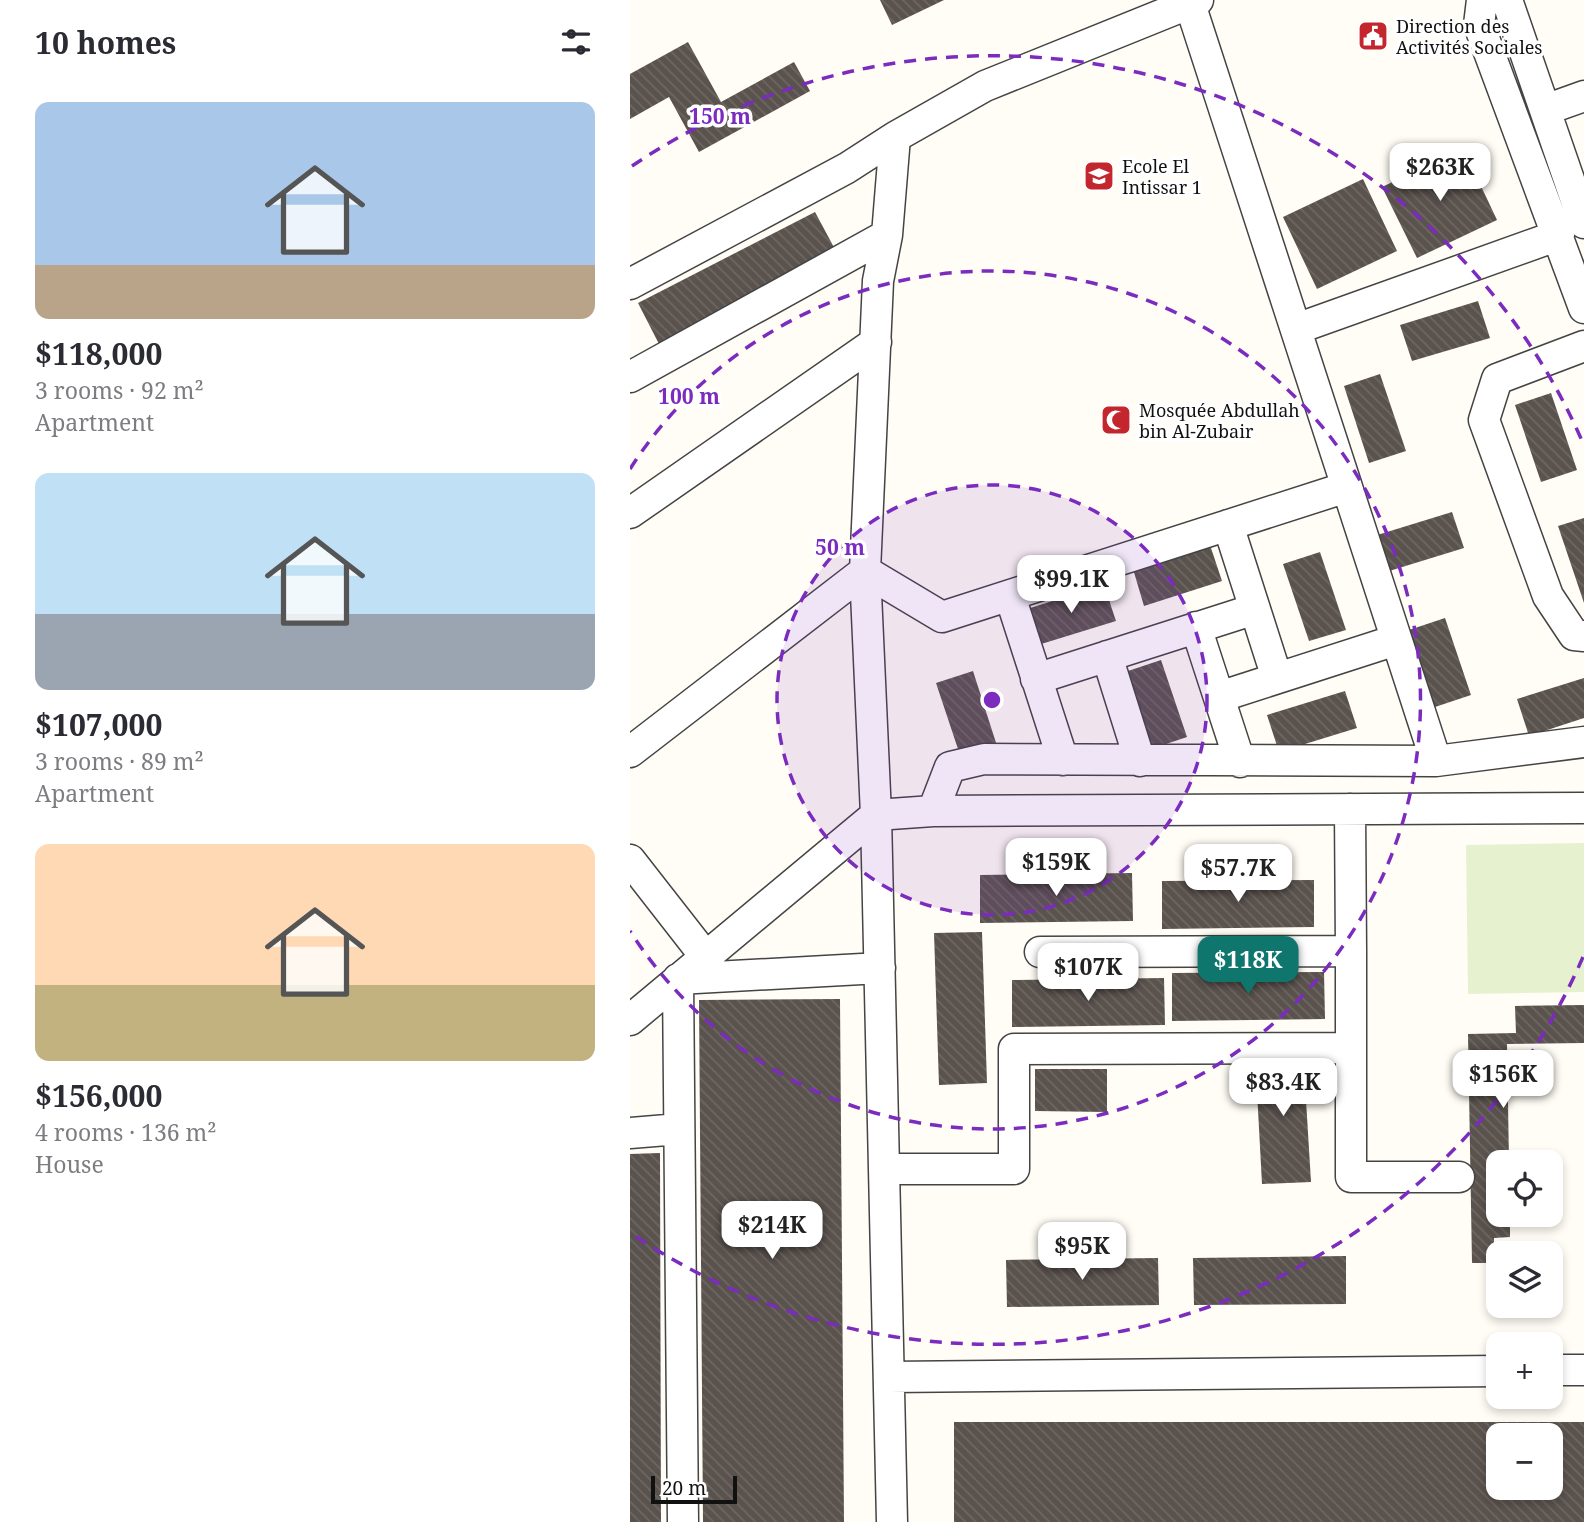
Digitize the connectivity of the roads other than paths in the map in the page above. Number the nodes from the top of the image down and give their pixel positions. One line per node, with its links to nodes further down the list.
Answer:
1 (1482, 0): 7 (street)
2 (1507, 0): 5 (street)
3 (1194, 2): 6 (street); 11 (street)
4 (1584, 96): 5 (street)
5 (1545, 110): 7 (street)
6 (895, 137): 8 (street); 9 (street)
7 (1572, 229): 10 (street); 11 (street)
8 (887, 235): 12 (street); 14 (street)
9 (630, 284)
10 (1584, 308)
11 (1296, 329): 15 (street)
12 (876, 342): 16 (street); 18 (street)
13 (1584, 346): 22 (street)
14 (630, 377)
15 (1347, 487): 17 (street); 23 (street)
16 (630, 513)
17 (1228, 525): 19 (street); 20 (street)
18 (865, 571): 19 (street); 29 (street); 37 (street)
19 (1010, 596): 26 (street)
20 (1255, 608): 21 (street); 25 (street)
21 (1196, 627): 24 (street); 27 (street)
22 (1584, 636)
23 (1396, 639): 25 (street); 32 (street)
24 (1107, 656): 26 (street); 31 (street)
25 (1277, 678): 27 (street)
26 (1036, 679): 30 (street)
27 (1219, 697): 33 (street)
28 (1584, 742): 32 (street)
29 (630, 752)
30 (1063, 760): 31 (street); 36 (street)
31 (1140, 761): 33 (street)
32 (1436, 761): 33 (street)
33 (1240, 762)
34 (1584, 808): 35 (street)
35 (1350, 809): 36 (street); 40 (street)
36 (933, 811): 37 (street)
37 (876, 815): 41 (street); 42 (street)
38 (630, 860): 41 (street)
39 (1040, 951): 40 (street)
40 (1351, 951): 45 (street)
41 (705, 956): 43 (street)
42 (880, 968): 43 (street); 48 (street)
43 (678, 979): 44 (street); 46 (street)
44 (630, 1020)
45 (1351, 1048): 48 (street); 49 (street)
46 (680, 1129): 47 (street); 54 (street)
47 (630, 1133)
48 (885, 1169): 53 (street)
49 (1459, 1177)
50 (1486, 1370): 53 (street)
51 (1563, 1370): 52 (street)
52 (1584, 1370)
53 (889, 1377): 55 (street)
54 (683, 1522)
55 (892, 1522)

